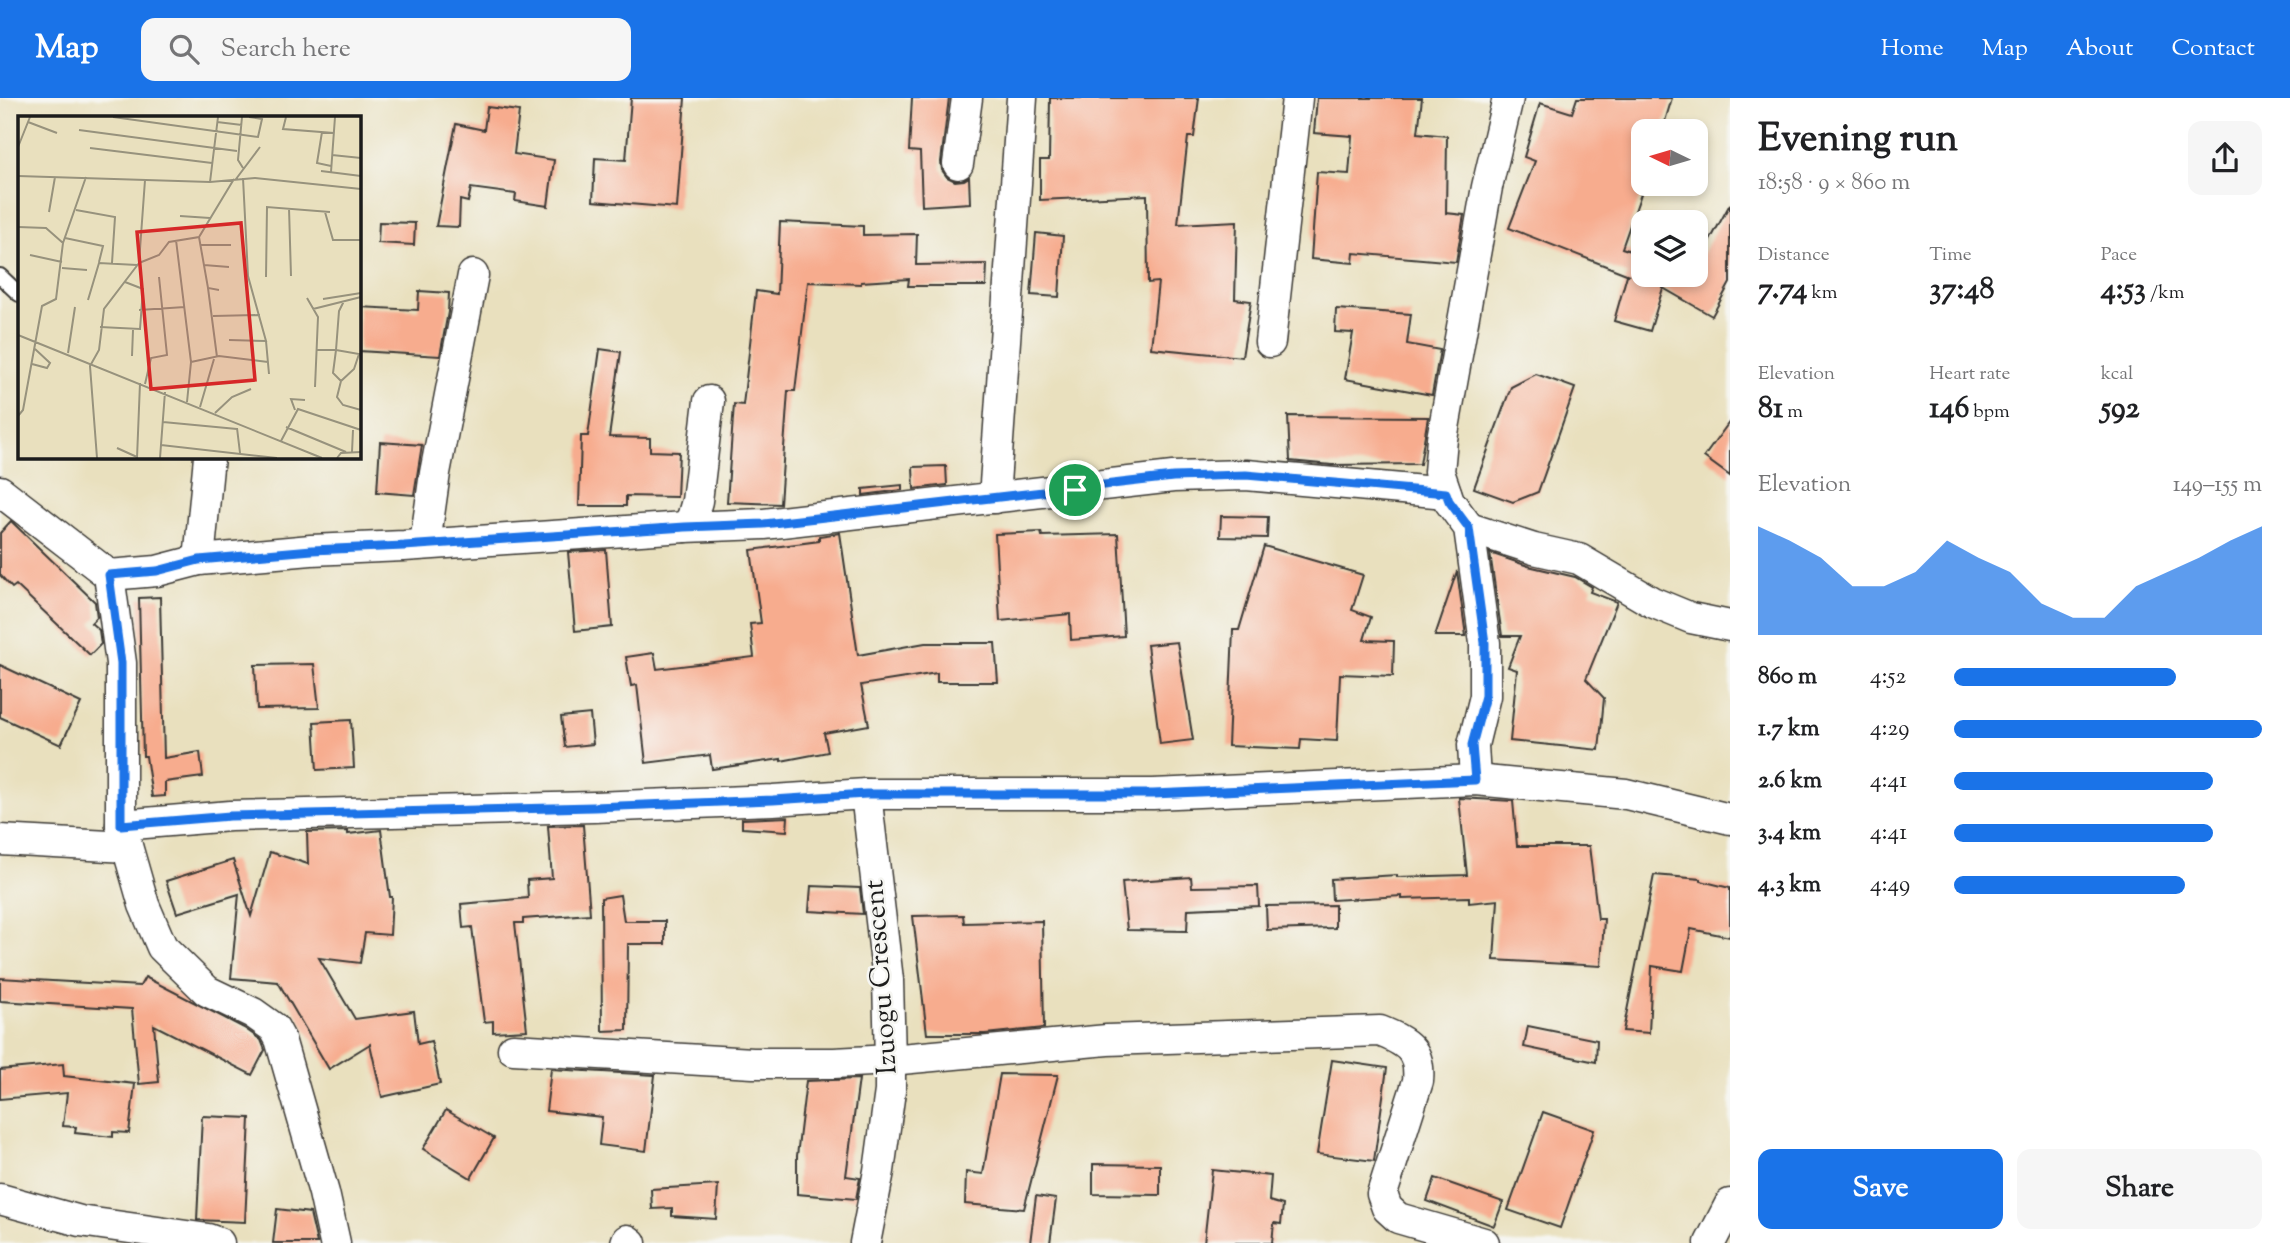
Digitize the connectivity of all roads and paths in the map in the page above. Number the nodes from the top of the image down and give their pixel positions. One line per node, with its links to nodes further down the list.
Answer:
1 (967, 98): 5 (street)
2 (1022, 98): 14 (street)
3 (1297, 98): 9 (street)
4 (1508, 98): 13 (street)
5 (958, 164)
6 (473, 275): 17 (street)
7 (0, 276): 8 (lane)
8 (18, 294)
9 (1270, 342)
10 (709, 401): 15 (street)
11 (209, 458): 18 (street)
12 (0, 491): 19 (street)
13 (1446, 493): 14 (street); 16 (street)
14 (994, 498): 15 (street)
15 (685, 527): 17 (street)
16 (1469, 528): 20 (street); 21 (street)
17 (425, 544): 18 (street)
18 (199, 560): 19 (street)
19 (109, 575): 24 (street)
20 (1730, 626)
21 (1475, 780): 22 (street); 23 (street)
22 (866, 794): 24 (street); 27 (street, Izuogu Crescent)
23 (1730, 819)
24 (124, 836): 25 (street); 31 (street)
25 (0, 840)
26 (513, 1049): 27 (street)
27 (890, 1060): 32 (street, Izuogu Crescent); 33 (street)
28 (0, 1199): 30 (street)
29 (1730, 1204): 34 (street)
30 (219, 1243)
31 (335, 1243)
32 (864, 1243)
33 (1485, 1243)
34 (1710, 1243)

